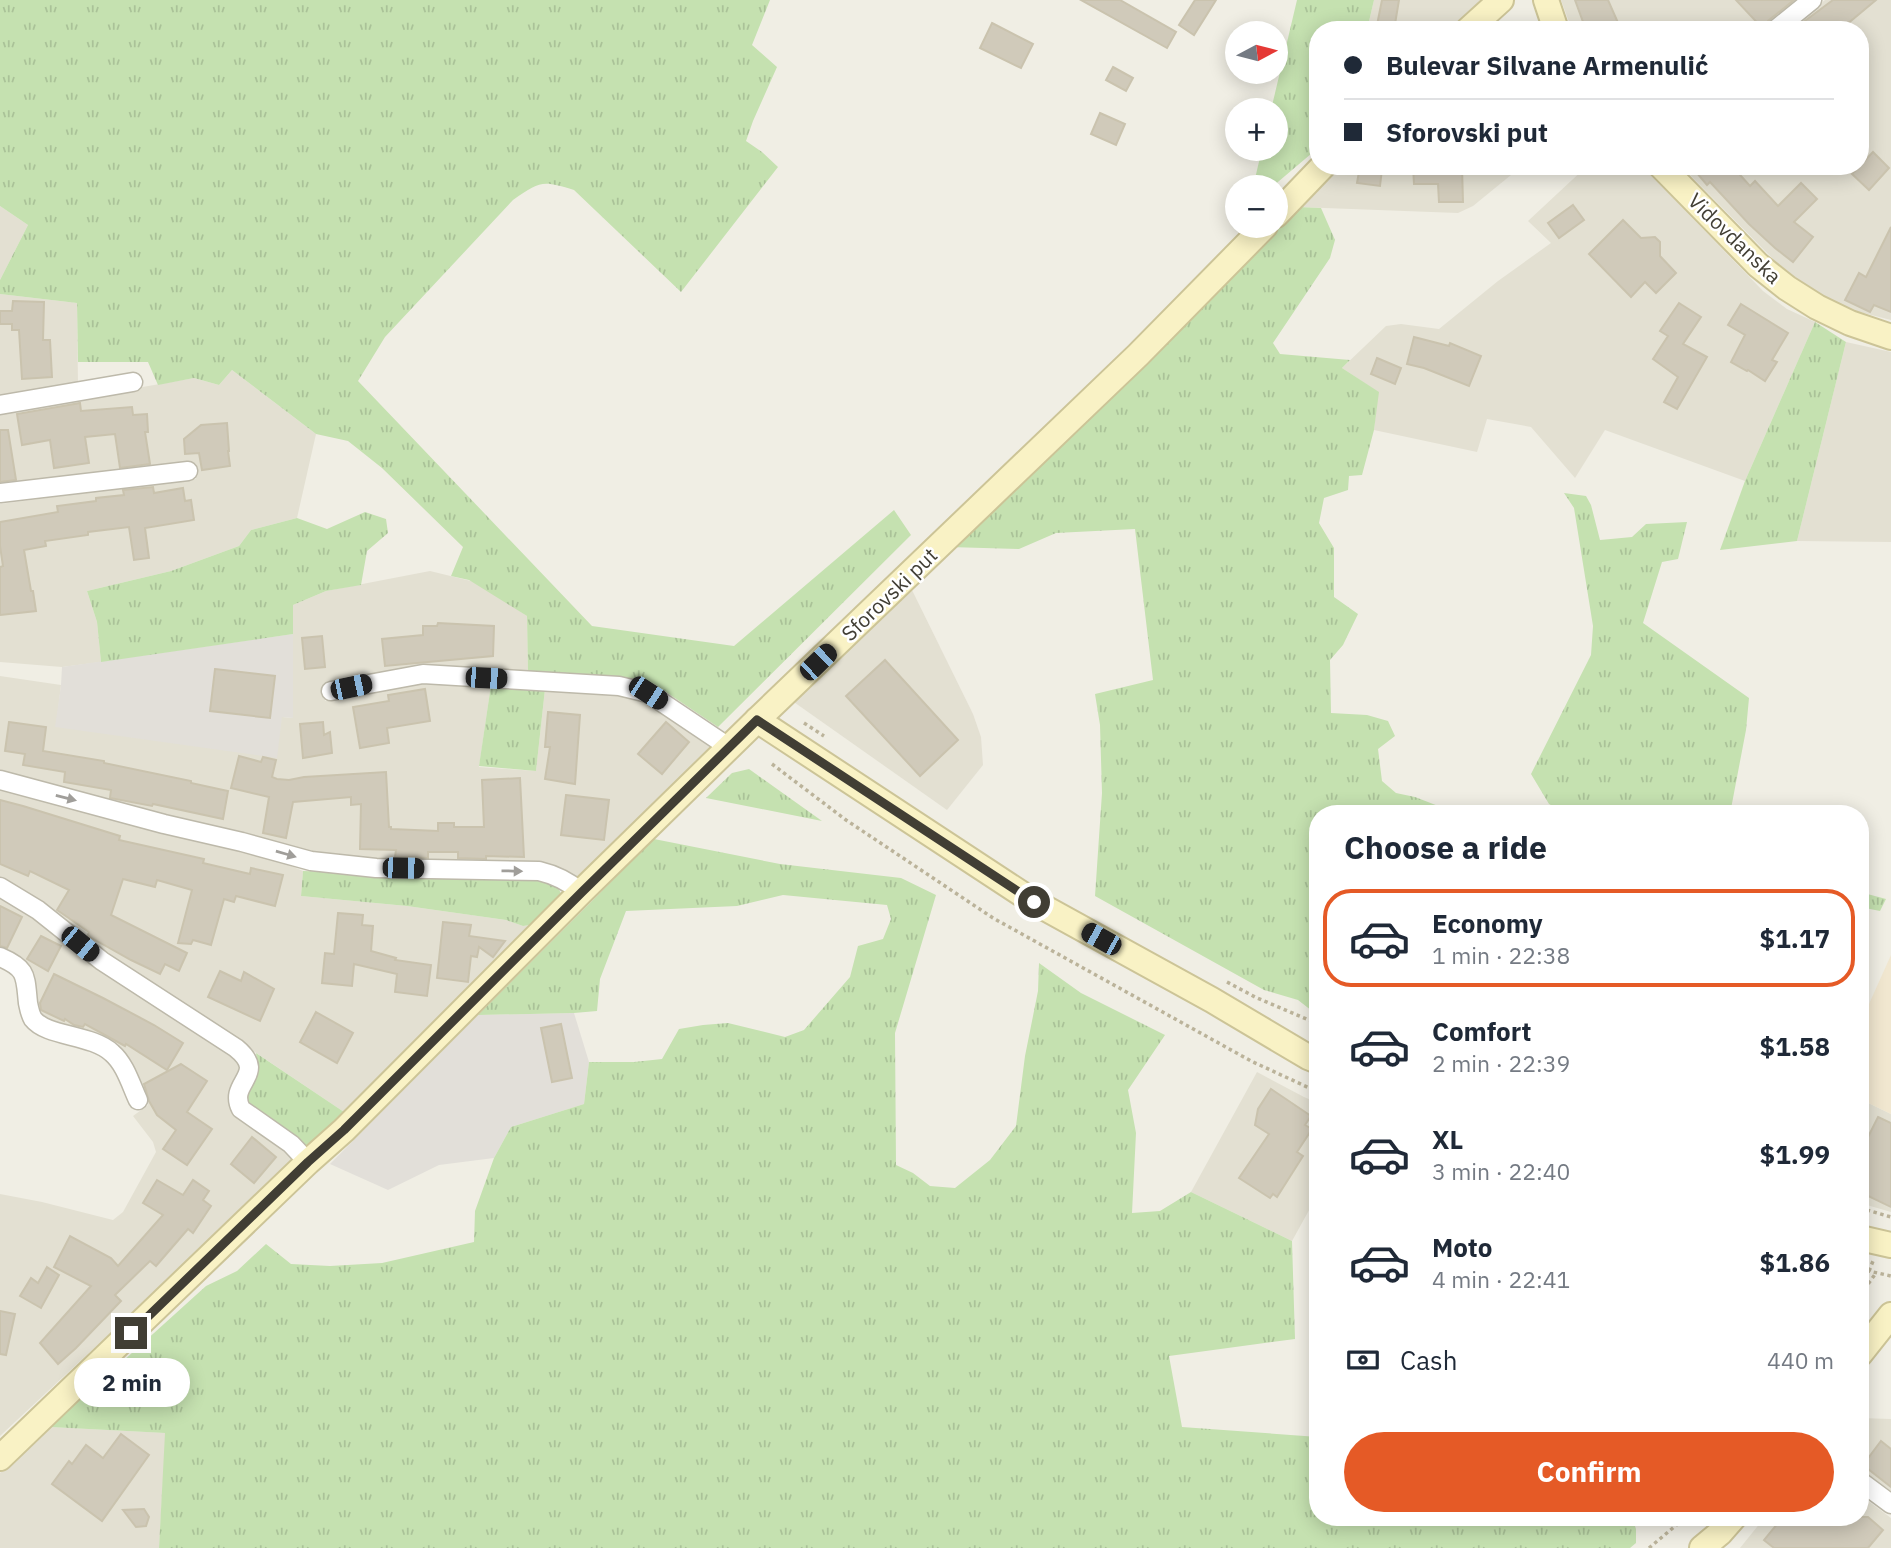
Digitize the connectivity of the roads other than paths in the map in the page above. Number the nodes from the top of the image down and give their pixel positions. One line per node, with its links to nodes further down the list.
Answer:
1 (1501, 0): 4 (street)
2 (1546, 0): 5 (street)
3 (1812, 0): 6 (street)
4 (1478, 21)
5 (1553, 21)
6 (1786, 21)
7 (1314, 175): 9 (street)
8 (1670, 175): 11 (street, Vidovdanska)
9 (1288, 202)
10 (1253, 238): 17 (street, Sforovski put)
11 (1891, 337)
12 (133, 382): 13 (street)
13 (0, 405)
14 (188, 471): 15 (street)
15 (0, 493)
16 (331, 691): 18 (street)
17 (757, 720): 18 (street, Sforovski put); 23 (street)
18 (730, 748): 21 (street, Sforovski put)
19 (0, 780): 21 (street, one-way to 21)
20 (0, 887): 25 (street)
21 (582, 892): 25 (street, Sforovski put)
22 (0, 957): 24 (street)
23 (1309, 1057)
24 (138, 1100)
25 (308, 1162): 30 (street, Sforovski put)
26 (1869, 1240): 27 (street)
27 (1891, 1245)
28 (1891, 1315): 29 (street)
29 (1869, 1343)
30 (0, 1458)
31 (1869, 1488): 32 (street)
32 (1891, 1504)
33 (1726, 1526): 34 (street)
34 (1702, 1548)

